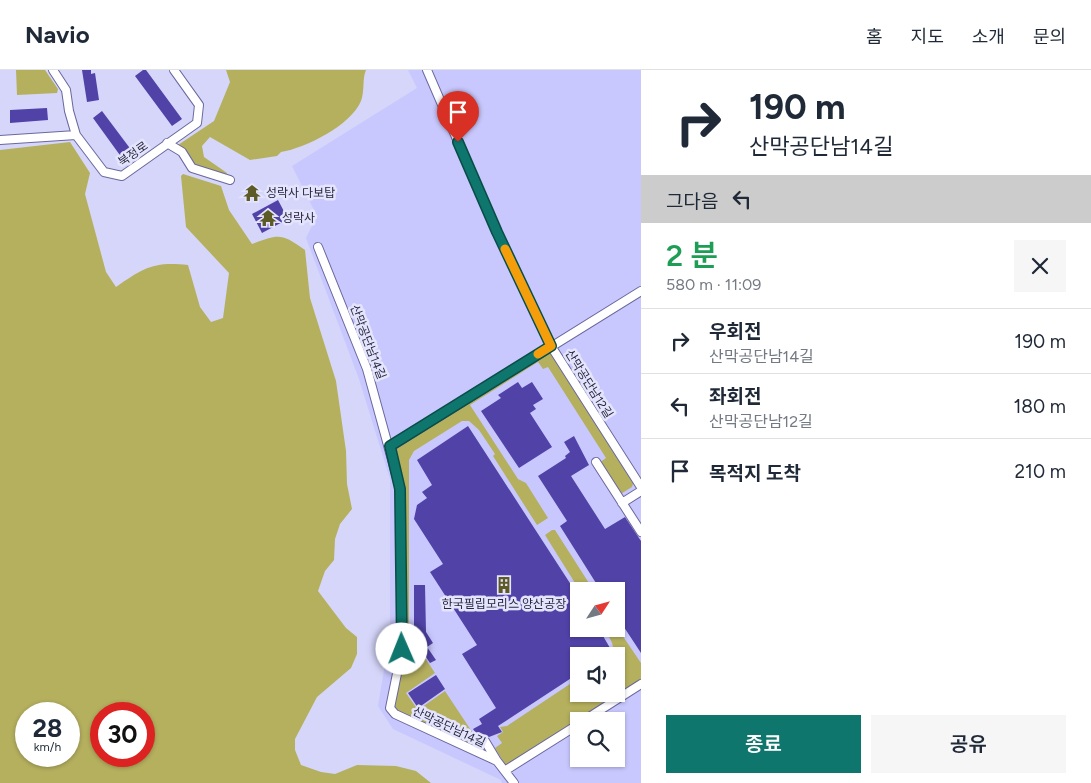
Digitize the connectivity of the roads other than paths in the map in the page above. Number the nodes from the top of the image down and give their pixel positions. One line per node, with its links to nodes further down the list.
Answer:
1 (53, 70): 4 (street)
2 (174, 70): 6 (street, 북정로)
3 (427, 70): 10 (street, 산막공단남12길)
4 (76, 135): 5 (street); 6 (street, 북정로)
5 (0, 140)
6 (167, 143): 7 (street)
7 (230, 180)
8 (318, 247): 11 (street, 산막공단남14길)
9 (641, 291): 10 (street)
10 (551, 346): 11 (street); 13 (street, 산막공단남12길)
11 (390, 446): 20 (street, 산막공단남14길)
12 (596, 462): 14 (street)
13 (641, 489): 14 (street)
14 (622, 503): 15 (street)
15 (641, 532)
16 (641, 684): 17 (street)
17 (597, 712)
18 (570, 730): 21 (street)
19 (496, 743): 20 (street)
20 (496, 761): 21 (street, 산막공단남14길)
21 (506, 770): 22 (street, 산막공단남14길)
22 (514, 783)

